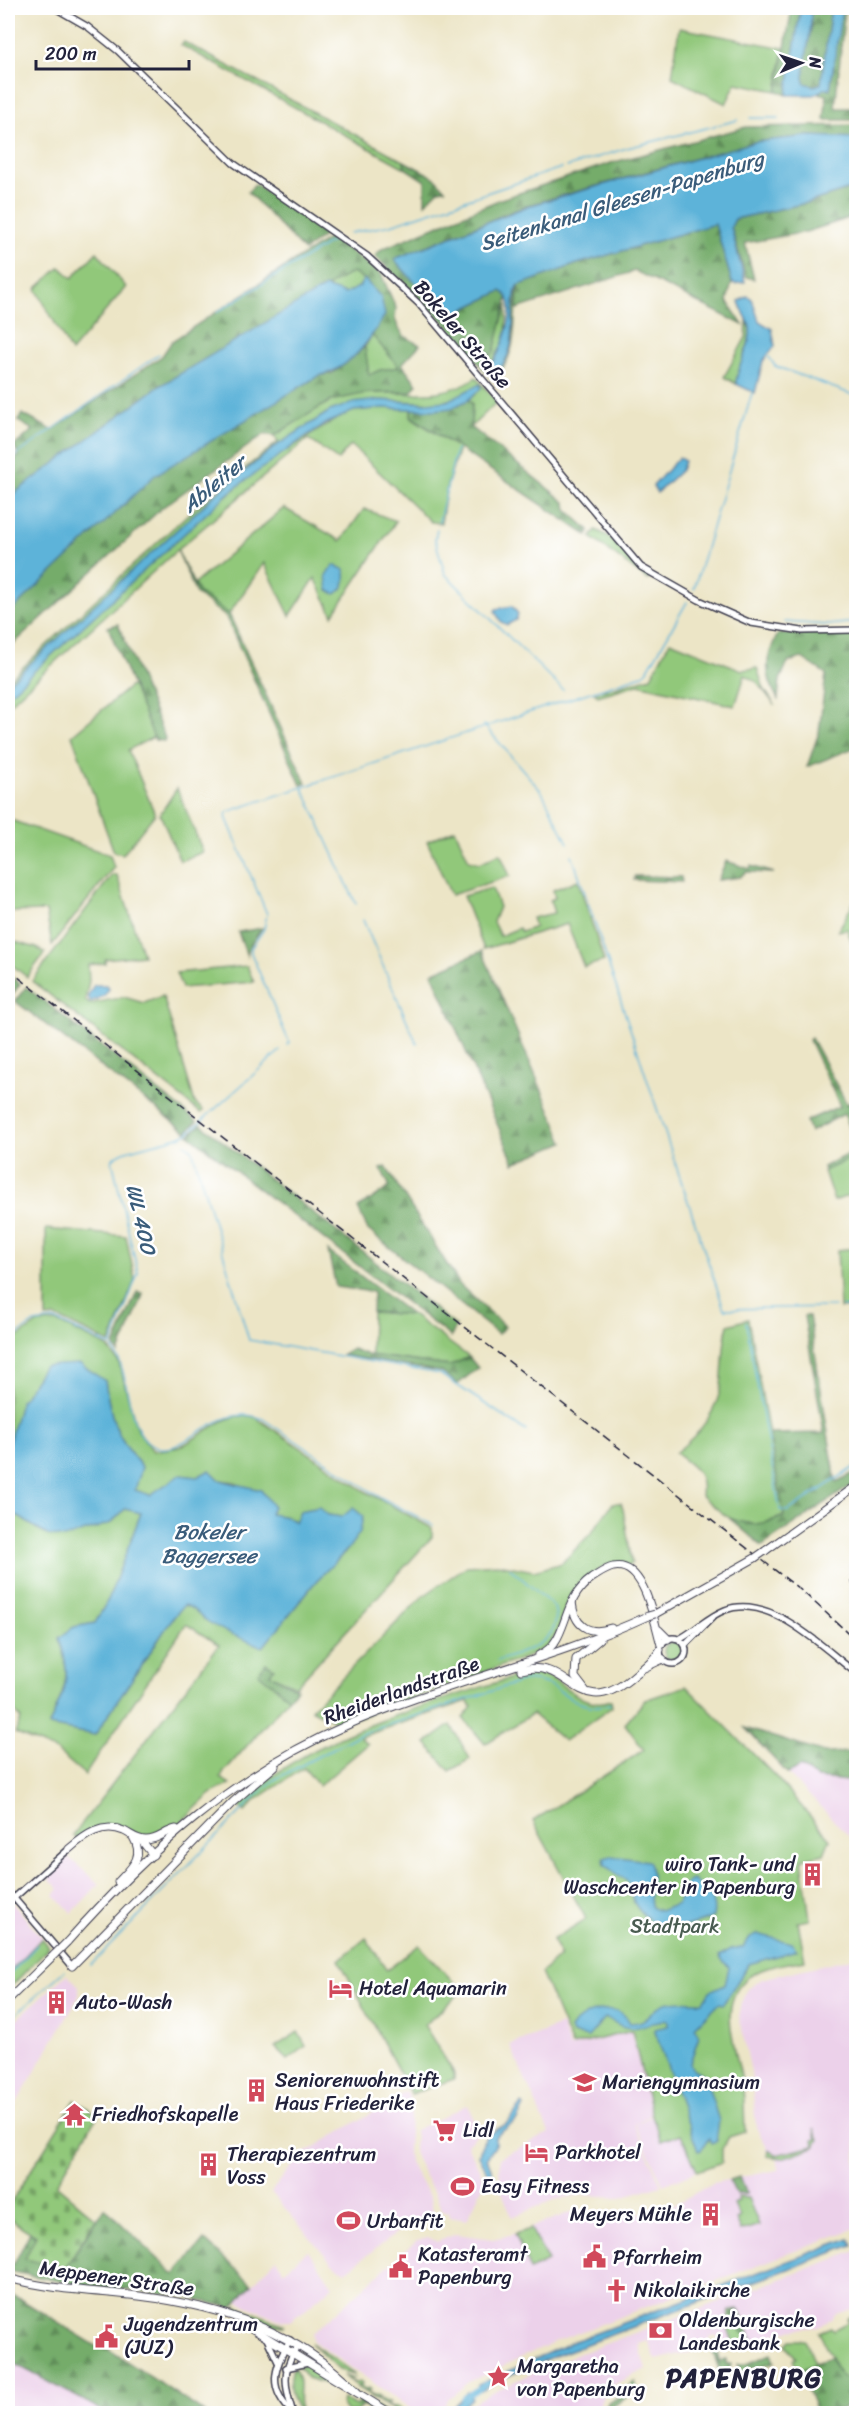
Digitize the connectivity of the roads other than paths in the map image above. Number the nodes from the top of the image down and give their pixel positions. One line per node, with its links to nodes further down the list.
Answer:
1 (55, 8): 2 (street, Bokeler Straße)
2 (856, 630)
3 (856, 1486): 7 (main road, Rheiderlandstraße, bridge)
4 (572, 1600): 6 (main road); 7 (main road); 14 (main road)
5 (717, 1613): 10 (street); 11 (street); 17 (street)
6 (655, 1625): 9 (main road); 12 (main road)
7 (625, 1627): 8 (main road, Rheiderlandstraße)
8 (602, 1636): 14 (main road, Rheiderlandstraße); 18 (main road)
9 (668, 1639): 10 (street); 12 (street)
10 (679, 1639): 11 (street)
11 (685, 1645): 13 (street)
12 (661, 1648): 13 (street); 15 (main road)
13 (663, 1659): 15 (main road)
14 (525, 1664): 16 (main road, Rheiderlandstraße)
15 (642, 1668): 18 (main road)
16 (510, 1669): 18 (main road); 19 (main road, Rheiderlandstraße)
17 (856, 1673)
18 (587, 1692)
19 (284, 1757): 20 (main road, Rheiderlandstraße); 28 (main road)
20 (178, 1830): 22 (main road); 24 (main road, Rheiderlandstraße)
21 (133, 1837): 22 (main road); 23 (main road); 27 (main road)
22 (141, 1840): 24 (main road)
23 (69, 1849): 26 (street)
24 (153, 1855): 27 (main road, Rheiderlandstraße)
25 (8, 1891): 26 (street)
26 (14, 1898): 28 (street)
27 (103, 1901): 29 (main road, Rheiderlandstraße, bridge)
28 (72, 1966)
29 (8, 2000)
30 (8, 2278): 31 (main road, Meppener Straße)
31 (222, 2312): 32 (main road, Meppener Straße); 33 (main road, Meppener Straße)
32 (264, 2335): 35 (main road, Meppener Straße); 37 (street)
33 (290, 2340): 34 (main road, Meppener Straße); 35 (street)
34 (298, 2345): 36 (street); 40 (main road, Meppener Straße)
35 (285, 2349): 36 (main road, Meppener Straße); 37 (street)
36 (293, 2353): 38 (main road, Meppener Straße); 39 (street)
37 (278, 2362): 41 (street)
38 (309, 2363): 39 (street); 40 (main road, Meppener Straße)
39 (286, 2368): 41 (street)
40 (357, 2392): 42 (main road, Meppener Straße)
41 (293, 2412)
42 (392, 2414)

